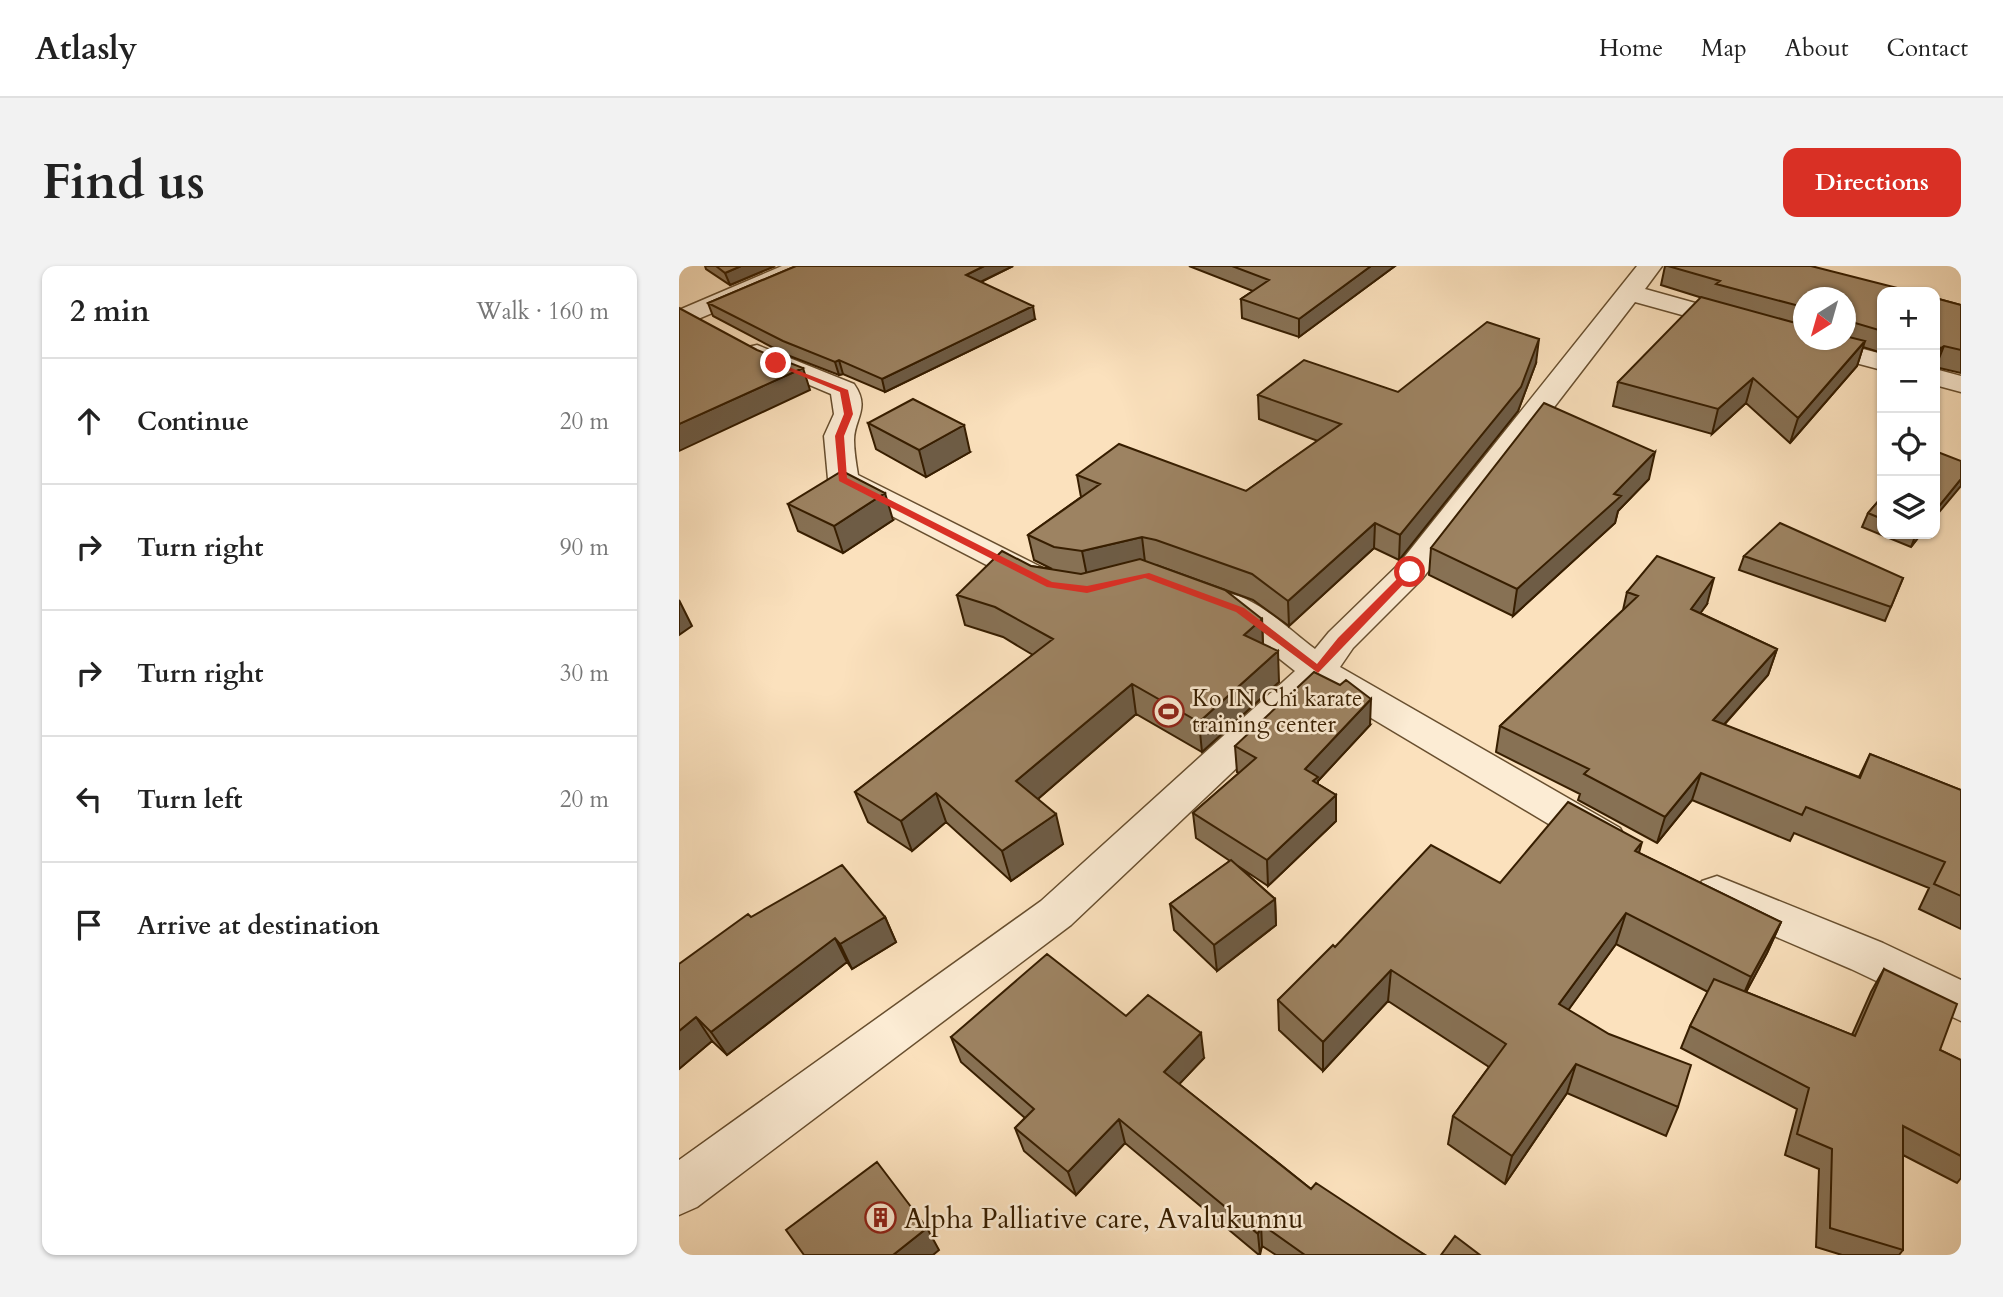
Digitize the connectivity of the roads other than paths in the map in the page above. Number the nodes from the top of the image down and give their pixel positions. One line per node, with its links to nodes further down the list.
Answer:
1 (803, 266): 3 (street)
2 (1639, 279): 4 (street); 11 (street)
3 (683, 318): 9 (street)
4 (1762, 329)
5 (1788, 336): 6 (street)
6 (1877, 361)
7 (1940, 378): 8 (street)
8 (1961, 384)
9 (1075, 588)
10 (1193, 592): 11 (street)
11 (1318, 670): 12 (street); 15 (street)
12 (1635, 854)
13 (1683, 877): 14 (street)
14 (1961, 1001)
15 (679, 1190)

